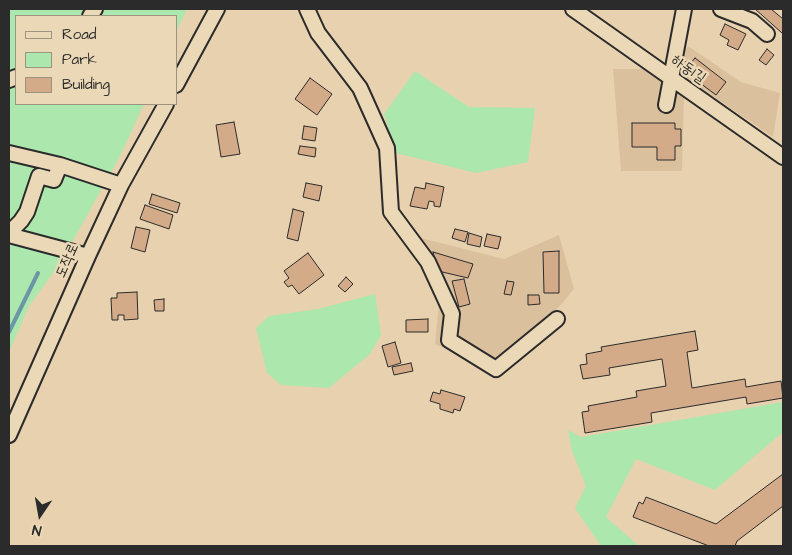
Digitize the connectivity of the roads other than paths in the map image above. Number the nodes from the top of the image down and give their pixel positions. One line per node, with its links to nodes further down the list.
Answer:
1 (217, 9): 8 (street)
2 (307, 9): 17 (street)
3 (574, 9): 7 (street, 하동1길)
4 (684, 9): 7 (street)
5 (721, 9): 6 (street)
6 (767, 34)
7 (671, 78): 10 (street); 12 (street, 하동1길)
8 (178, 81)
9 (165, 105): 14 (street, 도작로)
10 (666, 105)
11 (9, 153): 13 (street)
12 (783, 157)
13 (60, 165): 14 (street); 15 (street)
14 (121, 185): 16 (street, 도작로)
15 (9, 234): 16 (street)
16 (88, 256): 18 (street, 도작로)
17 (558, 319)
18 (9, 435)

